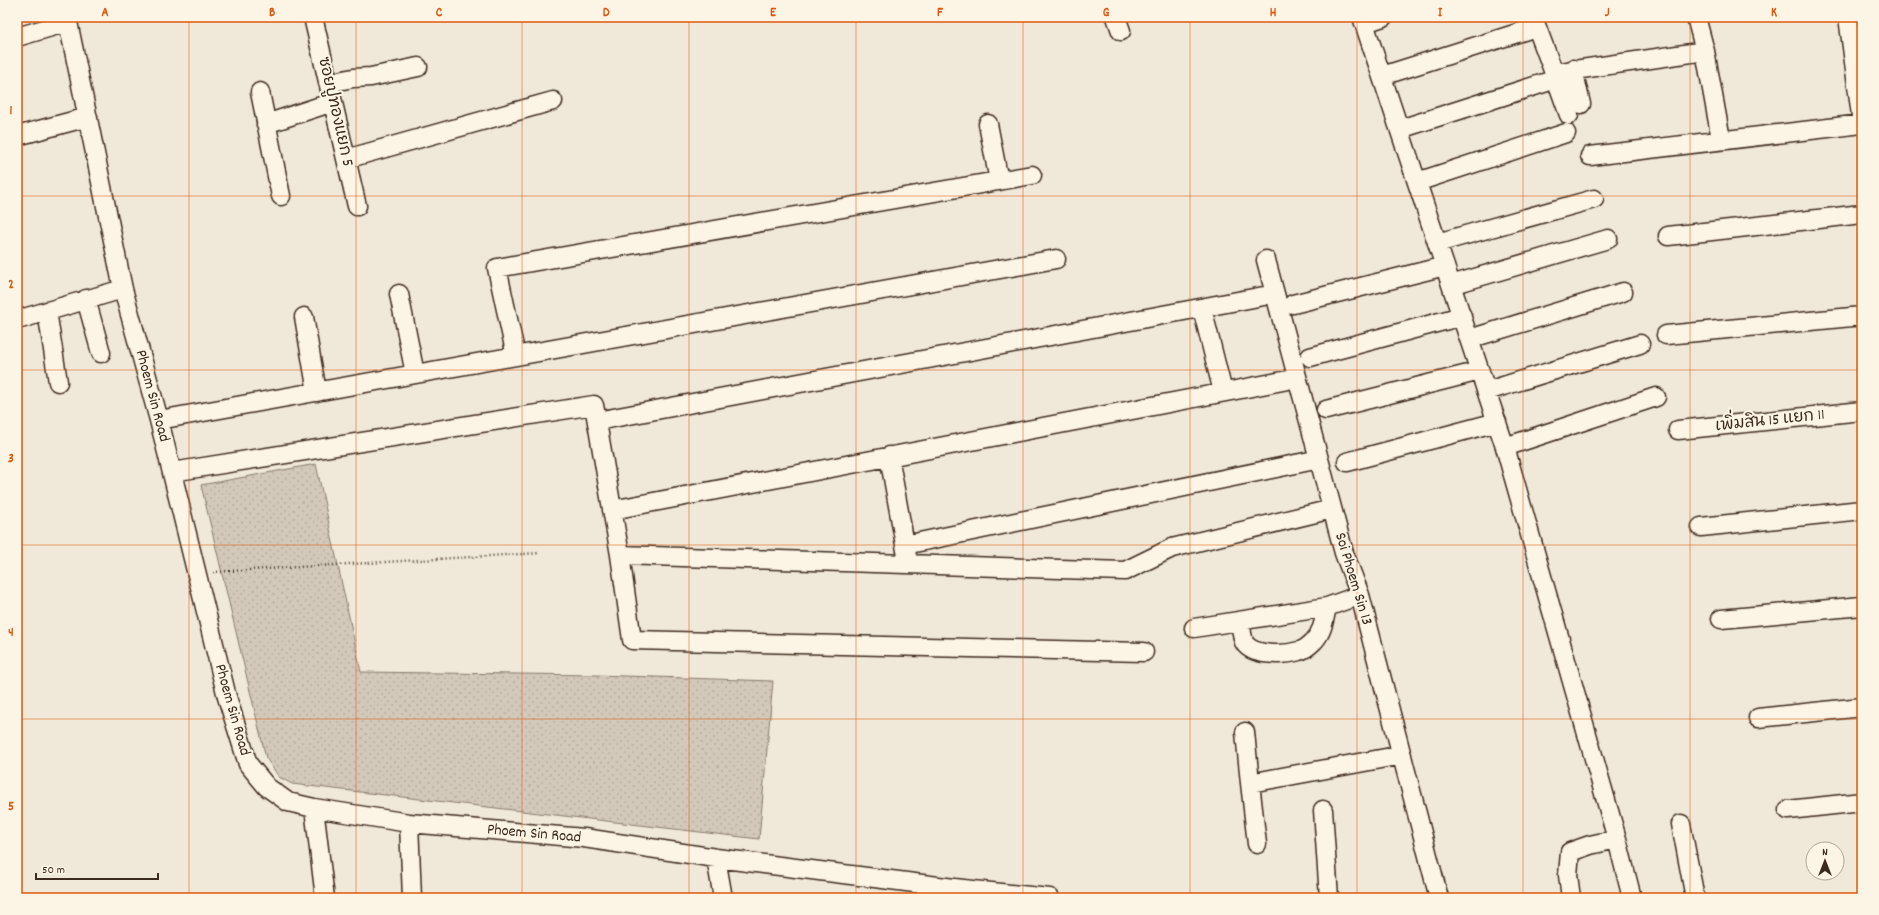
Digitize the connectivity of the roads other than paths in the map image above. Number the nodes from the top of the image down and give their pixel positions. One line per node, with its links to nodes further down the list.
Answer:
1 (313, 17): 14 (street, ซอยปูทองแยก 5)
2 (1383, 17): 6 (street)
3 (1696, 17): 9 (street)
4 (1848, 17): 21 (street)
5 (68, 20): 8 (street); 18 (street, Phoem Sin Road)
6 (1363, 20): 12 (street)
7 (1530, 24): 12 (street); 13 (street)
8 (17, 37)
9 (1705, 52): 11 (street); 25 (street)
10 (418, 67): 14 (street)
11 (1573, 69): 13 (street); 13 (street)
12 (1382, 76): 22 (street)
13 (1551, 78): 22 (street)
14 (328, 84): 17 (street, ซอยปูทองแยก 5)
15 (260, 92): 19 (street)
16 (553, 101): 27 (street)
17 (333, 102): 19 (street); 27 (street, ซอยปูทองแยก 5)
18 (88, 116): 24 (street); 42 (street, Phoem Sin Road)
19 (266, 124): 31 (street)
20 (988, 124): 29 (street)
21 (1862, 124): 25 (street)
22 (1400, 129): 30 (street)
23 (1566, 133): 30 (street)
24 (17, 136)
25 (1721, 139): 26 (street)
26 (1590, 156)
27 (346, 159): 33 (street, ซอยปูทองแยก 5)
28 (1032, 175): 29 (street)
29 (999, 181): 58 (street)
30 (1417, 182): 37 (street)
31 (281, 196)
32 (1594, 199): 37 (street)
33 (357, 206)
34 (1862, 214): 35 (street)
35 (1668, 236)
36 (1608, 239): 41 (street)
37 (1437, 243): 40 (street)
38 (1056, 258): 58 (street)
39 (1266, 260): 86 (street, Soi Phoem Sin 13)
40 (1445, 266): 41 (street); 47 (street)
41 (1452, 285): 51 (street)
42 (123, 289): 46 (street); 70 (street, Phoem Sin Road)
43 (1623, 292): 55 (street)
44 (399, 294): 61 (street)
45 (1264, 296): 48 (street)
46 (86, 299): 49 (street); 57 (street)
47 (1293, 304)
48 (1202, 308): 66 (street); 71 (street)
49 (47, 311): 53 (street); 63 (street)
50 (304, 316): 65 (street)
51 (1462, 316): 55 (street); 59 (street)
52 (1862, 316): 54 (street)
53 (17, 320)
54 (1666, 335)
55 (1470, 339): 60 (street)
56 (1640, 344): 64 (street)
57 (101, 353)
58 (516, 356): 61 (street)
59 (1310, 357)
60 (1480, 371): 64 (street); 68 (street)
61 (415, 374): 65 (street)
62 (1288, 380): 66 (street)
63 (58, 382)
64 (1487, 391): 72 (street)
65 (317, 392): 70 (street)
66 (1223, 392): 75 (street)
67 (1656, 397): 74 (street)
68 (1326, 410)
69 (1862, 411): 73 (street, เพิ่มสิน 15 แยก 11)
70 (159, 420): 78 (street, Phoem Sin Road)
71 (597, 421): 78 (street); 79 (street)
72 (1497, 422): 74 (street); 77 (street)
73 (1678, 430)
74 (1505, 447): 104 (street)
75 (889, 456): 79 (street); 83 (street)
76 (1310, 461): 83 (street)
77 (1347, 462)
78 (172, 472): 99 (street, Phoem Sin Road)
79 (612, 510): 84 (street)
80 (1862, 510): 82 (street)
81 (1324, 511): 85 (street)
82 (1701, 526)
83 (905, 545): 85 (street)
84 (620, 555): 85 (street); 92 (street)
85 (908, 564)
86 (1360, 595): 88 (street); 96 (street, Soi Phoem Sin 13)
87 (1862, 606): 89 (street)
88 (1326, 607): 90 (street); 90 (street)
89 (1721, 619)
90 (1240, 621): 91 (street)
91 (1194, 628)
92 (1144, 652)
93 (1862, 706): 94 (street)
94 (1758, 718)
95 (1245, 732): 97 (street)
96 (1402, 755): 97 (street); 113 (street, Soi Phoem Sin 13)
97 (1250, 783): 105 (street)
98 (1862, 802): 101 (street)
99 (314, 808): 102 (street, Phoem Sin Road); 108 (street)
100 (1323, 810): 112 (street)
101 (1788, 810)
102 (410, 823): 106 (street, Phoem Sin Road); 109 (street)
103 (1681, 824): 116 (street)
104 (1617, 839): 114 (street); 115 (street)
105 (1257, 844)
106 (716, 858): 107 (street, Phoem Sin Road); 110 (street)
107 (953, 893): 111 (street, Phoem Sin Road)
108 (325, 898)
109 (412, 898)
110 (723, 898)
111 (1039, 898)
112 (1329, 898)
113 (1439, 898)
114 (1571, 898)
115 (1632, 898)
116 (1695, 898)

